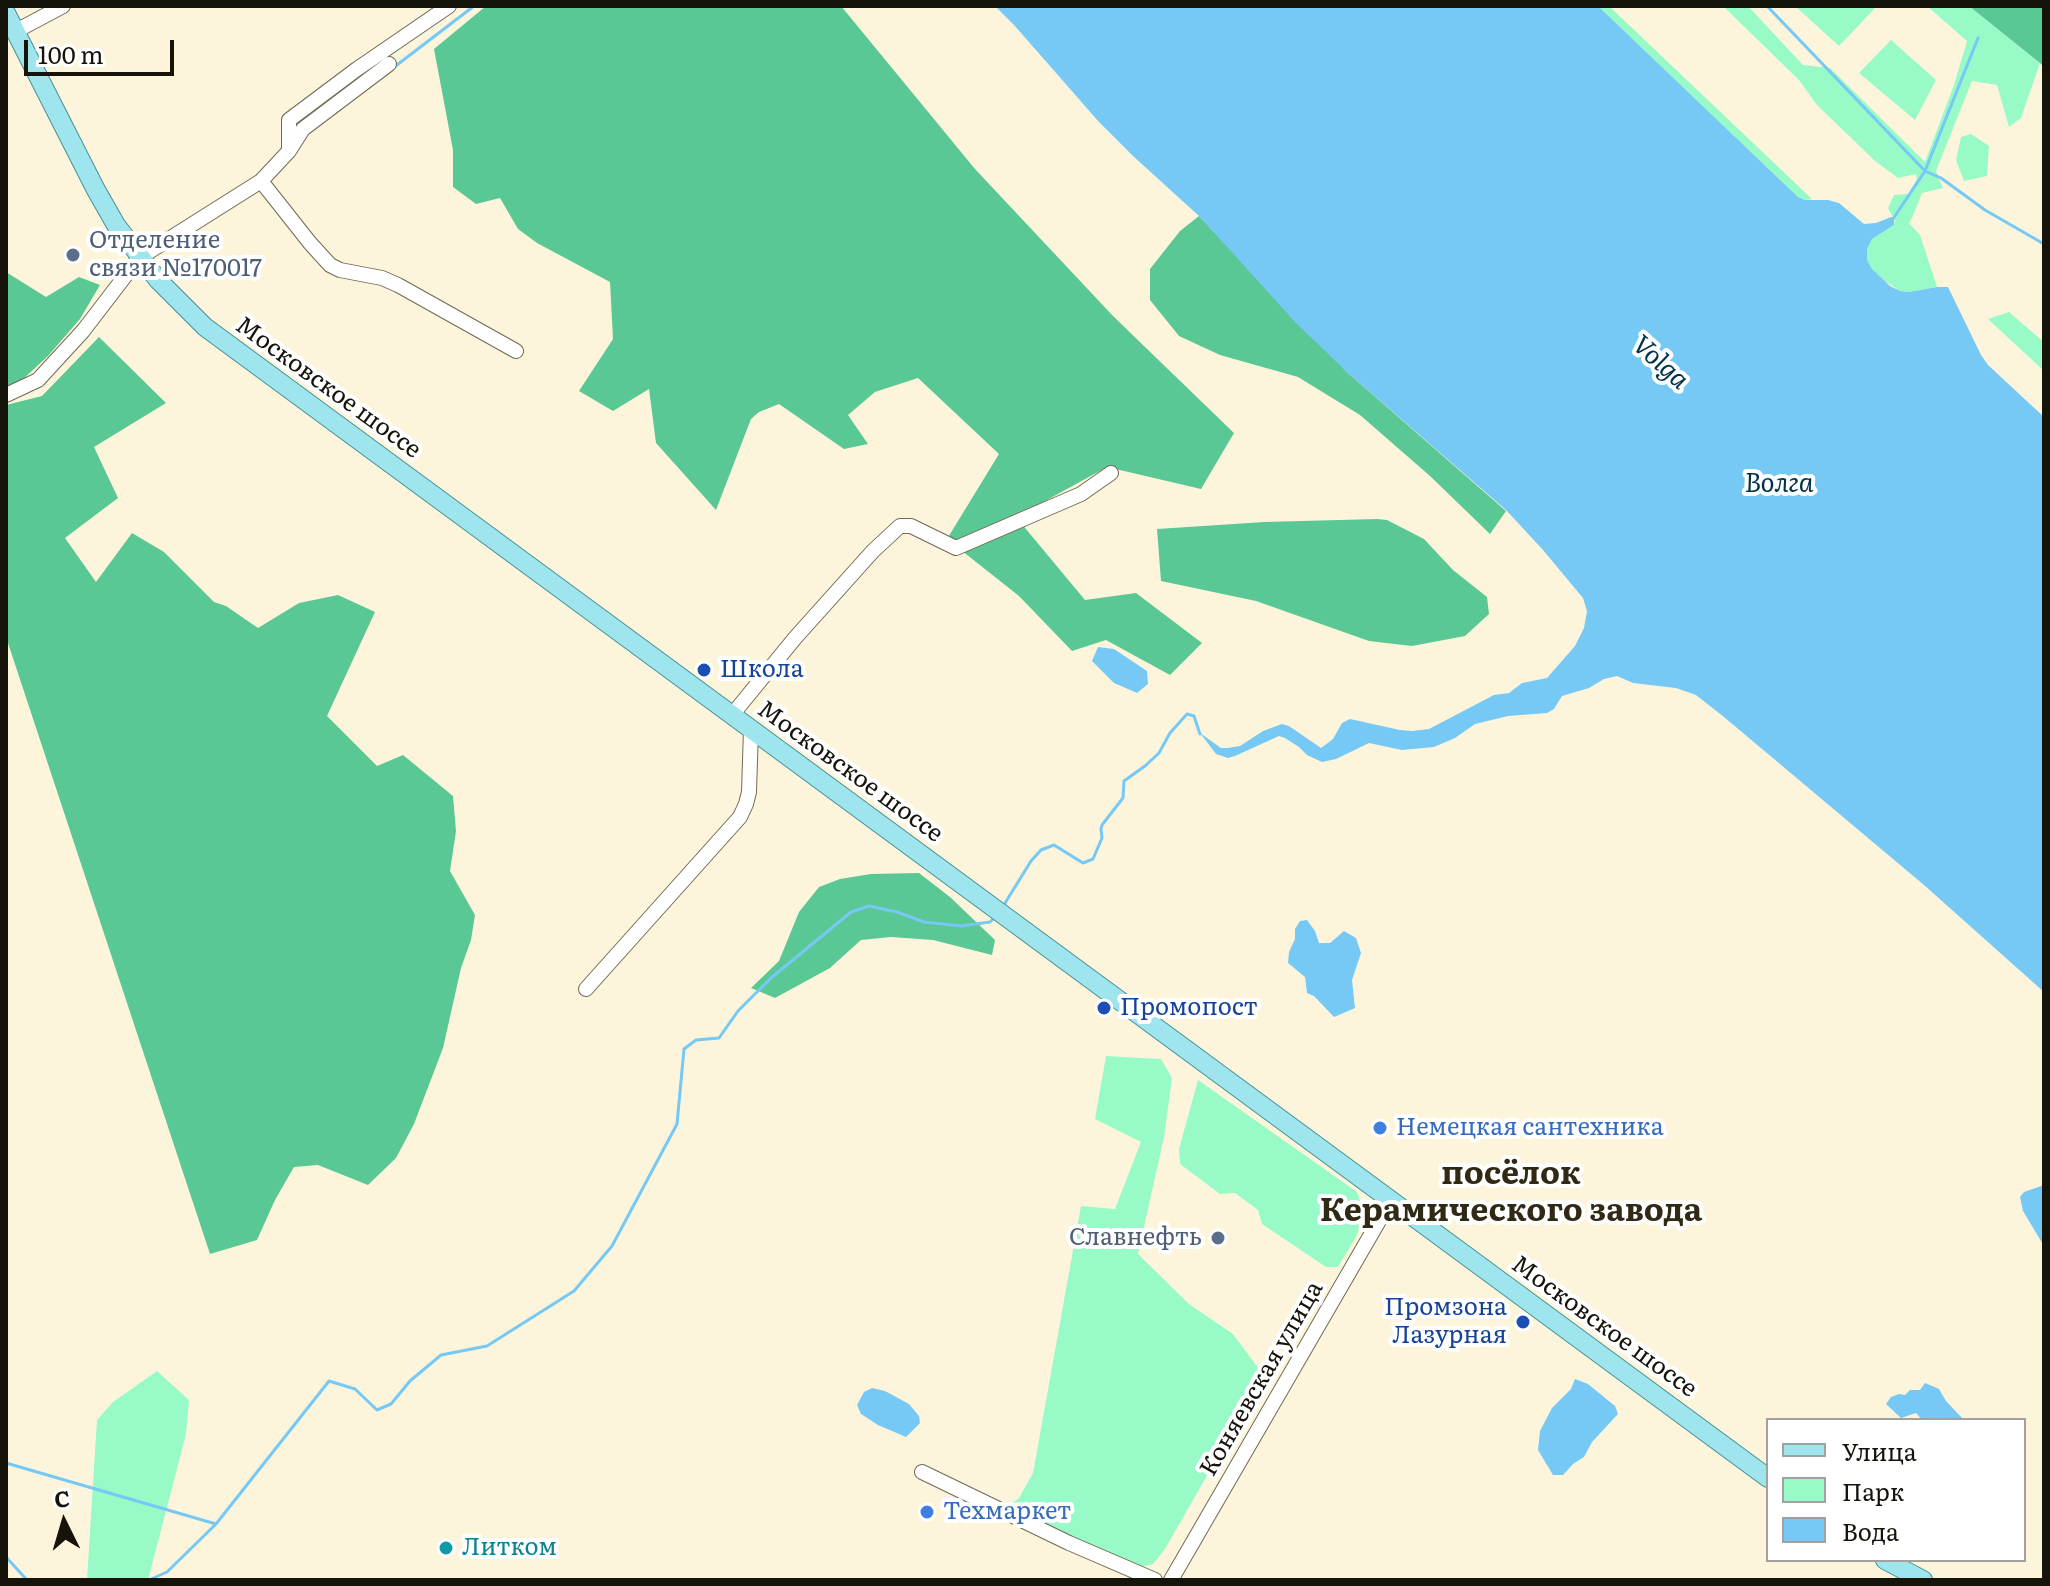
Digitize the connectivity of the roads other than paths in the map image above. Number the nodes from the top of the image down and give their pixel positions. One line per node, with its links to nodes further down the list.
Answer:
1 (63, 6): 4 (street)
2 (449, 6): 6 (street)
3 (6, 13): 4 (main road, Московское шоссе)
4 (16, 31): 8 (main road, Московское шоссе)
5 (389, 64): 6 (street)
6 (289, 151): 7 (street)
7 (261, 181): 8 (street); 9 (street)
8 (139, 258): 10 (street); 12 (main road, Московское шоссе)
9 (516, 351)
10 (6, 395)
11 (1111, 473): 12 (street)
12 (732, 715): 13 (main road, Московское шоссе)
13 (751, 729): 14 (street); 15 (main road, Московское шоссе)
14 (586, 989)
15 (1391, 1200): 17 (main road, Московское шоссе); 20 (street, Коняевская улица)
16 (922, 1472): 19 (street)
17 (1766, 1477)
18 (1889, 1562): 21 (main road)
19 (1155, 1580)
20 (1171, 1580)
21 (1923, 1580)

